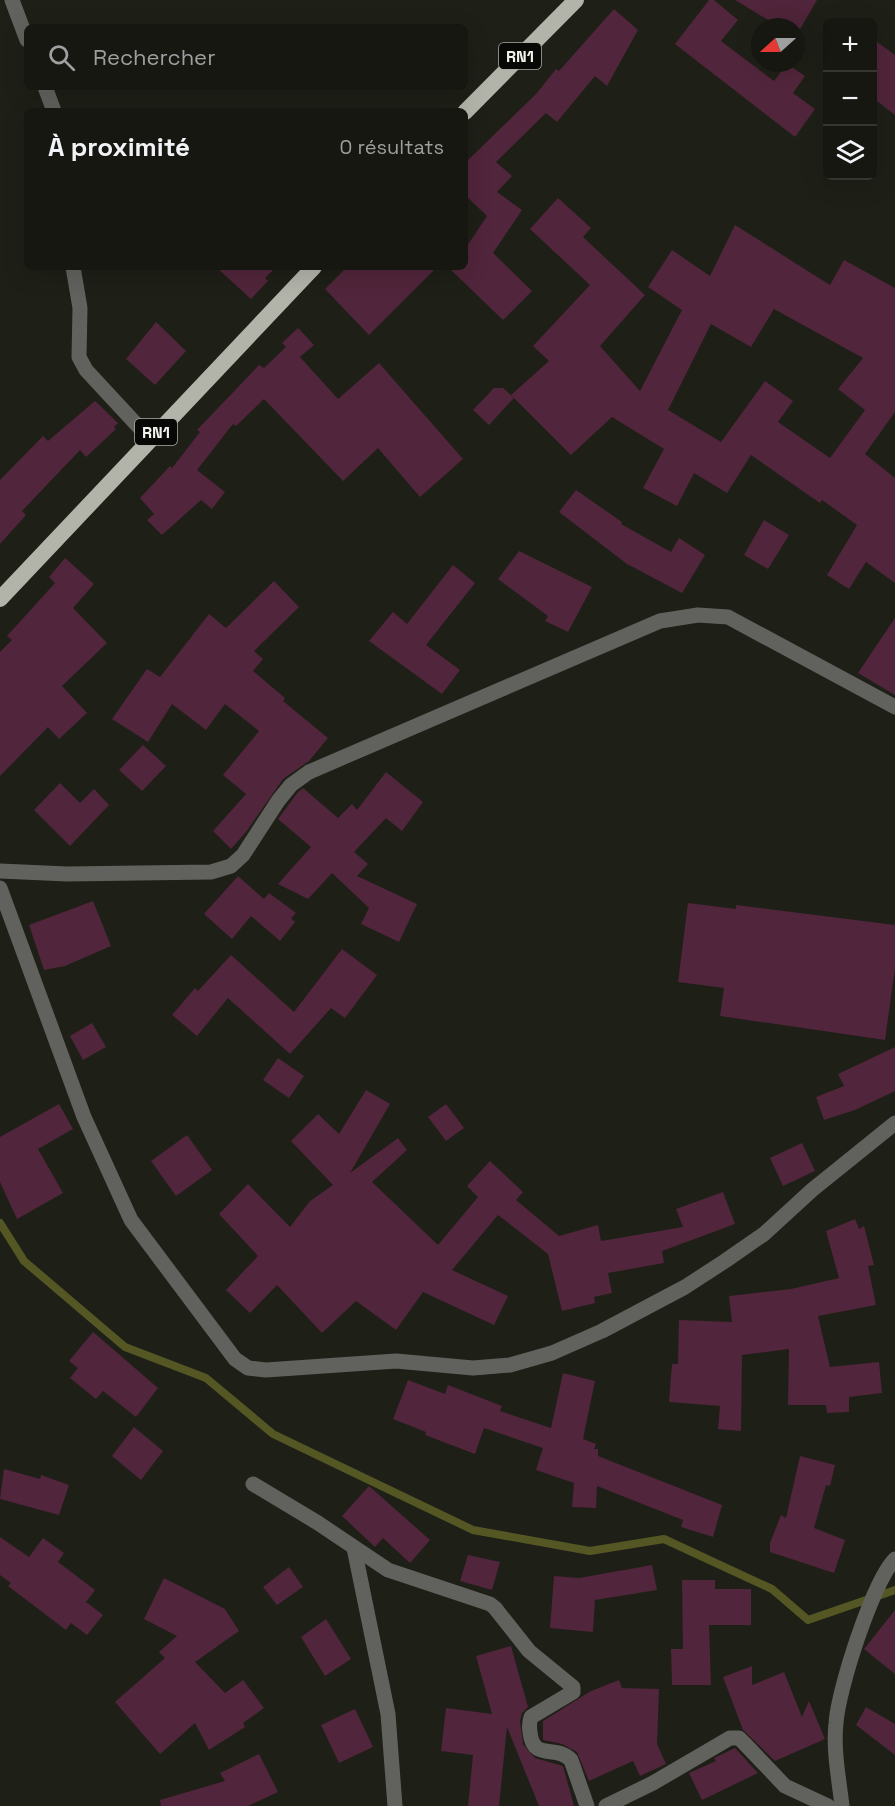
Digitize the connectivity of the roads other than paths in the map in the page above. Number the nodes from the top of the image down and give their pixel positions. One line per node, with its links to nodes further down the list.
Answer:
1 (12, 0): 3 (street)
2 (576, 0): 6 (highway, RN1)
3 (24, 32)
4 (46, 90): 5 (street)
5 (53, 108)
6 (468, 109)
7 (74, 270): 9 (street)
8 (311, 270): 9 (highway, RN1)
9 (150, 439): 10 (highway, RN1)
10 (0, 599)
11 (895, 707): 12 (street)
12 (0, 871)
13 (0, 888): 14 (street)
14 (895, 1123)
15 (253, 1484): 16 (street)
16 (354, 1548): 18 (street); 19 (street)
17 (895, 1559): 22 (street)
18 (395, 1806)
19 (587, 1806)
20 (606, 1806): 21 (street)
21 (828, 1806)
22 (842, 1806)

